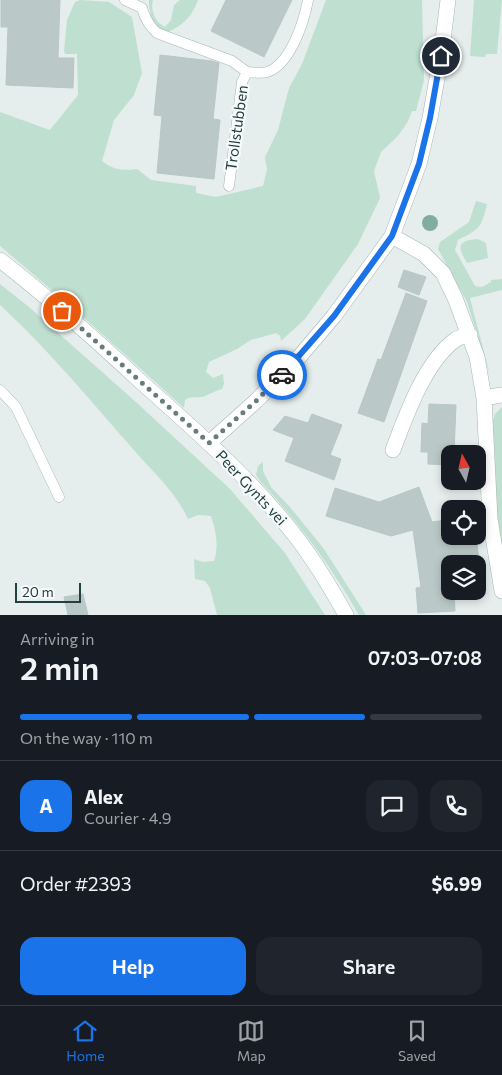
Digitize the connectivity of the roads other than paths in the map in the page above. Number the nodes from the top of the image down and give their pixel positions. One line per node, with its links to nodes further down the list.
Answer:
1 (125, 0): 4 (lane, Trollstubben)
2 (308, 0): 5 (lane, Trollstubben)
3 (448, 0): 7 (street)
4 (143, 4): 5 (lane, Trollstubben)
5 (247, 72): 6 (lane, Trollstubben)
6 (229, 186)
7 (392, 236): 9 (street); 13 (street)
8 (0, 260): 13 (street, Peer Gynts vei)
9 (470, 335): 12 (street); 14 (street)
10 (0, 390): 15 (lane)
11 (502, 395): 12 (street)
12 (484, 398): 16 (street)
13 (209, 443): 17 (street, Peer Gynts vei)
14 (393, 450)
15 (59, 497)
16 (502, 592)
17 (346, 615)

